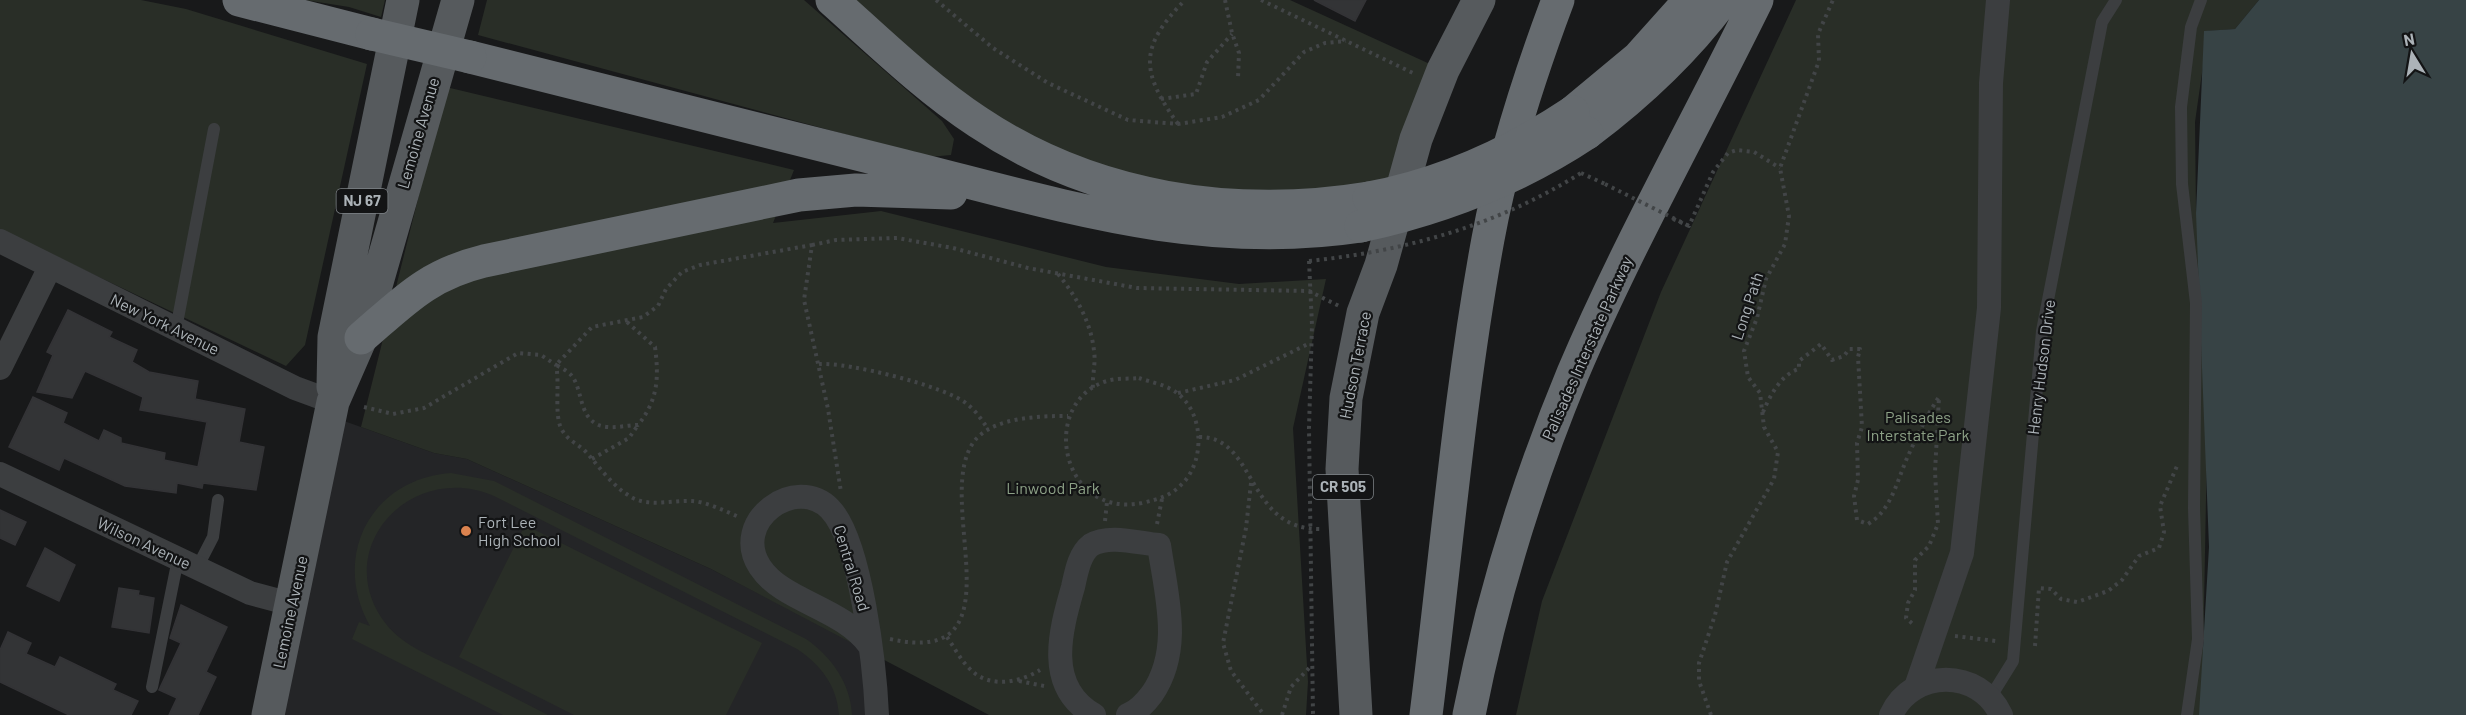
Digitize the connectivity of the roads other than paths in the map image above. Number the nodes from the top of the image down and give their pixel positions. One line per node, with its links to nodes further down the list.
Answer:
1 (239, 0): 15 (highway, bridge)
2 (403, 0): 22 (main road, Lemoine Avenue / NJ 67)
3 (458, 0): 20 (main road, Lemoine Avenue / NJ 67)
4 (832, 0): 16 (highway)
5 (1479, 0): 35 (main road, Hudson Terrace / CR 505)
6 (1558, 0): 36 (highway)
7 (1690, 0): 13 (highway)
8 (1723, 0): 13 (highway)
9 (1757, 0): 37 (highway, Palisades Interstate Parkway)
10 (1998, 0): 29 (street)
11 (2116, 0): 30 (lane, Henry Hudson Drive)
12 (2201, 0): 39 (lane)
13 (1580, 123): 16 (highway, bridge)
14 (213, 129): 19 (lane)
15 (1036, 199): 16 (highway); 20 (highway)
16 (1365, 212)
17 (0, 241): 18 (street, New York Avenue)
18 (50, 267): 19 (street, New York Avenue); 21 (street)
19 (176, 330): 22 (street, New York Avenue)
20 (361, 338): 22 (main road, Lemoine Avenue / NJ 67)
21 (0, 368)
22 (349, 405): 26 (main road, Lemoine Avenue / NJ 67)
23 (0, 474): 25 (street, Wilson Avenue)
24 (218, 500): 25 (lane)
25 (188, 563): 26 (street, Wilson Avenue); 28 (lane)
26 (291, 604): 31 (main road, Lemoine Avenue / NJ 67)
27 (869, 640): 27 (street, Central Road); 32 (street, Central Road)
28 (152, 687)
29 (1916, 687): 30 (street, Henry Hudson Drive); 38 (street)
30 (1995, 707)
31 (268, 715)
32 (877, 715)
33 (1094, 715): 34 (street)
34 (1128, 715)
35 (1356, 715)
36 (1426, 715)
37 (1469, 715)
38 (1891, 715)
39 (2187, 715)

